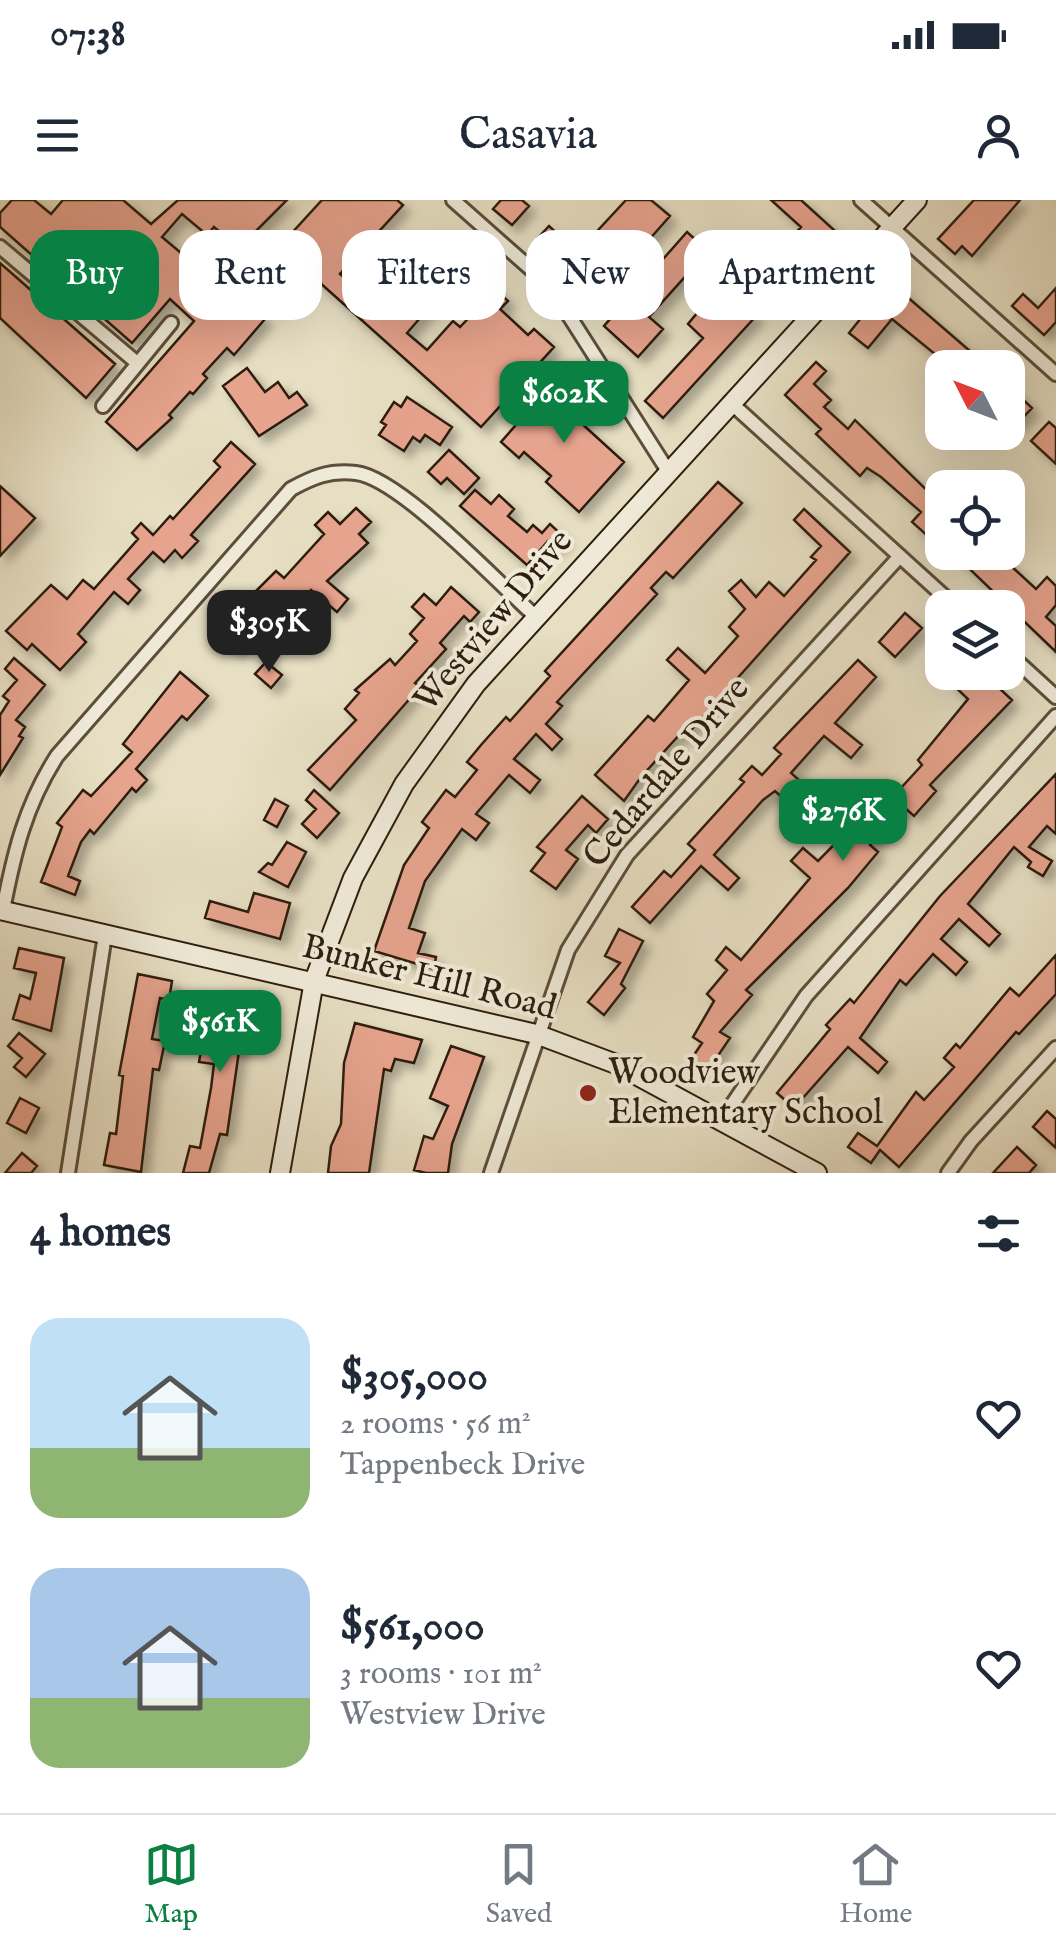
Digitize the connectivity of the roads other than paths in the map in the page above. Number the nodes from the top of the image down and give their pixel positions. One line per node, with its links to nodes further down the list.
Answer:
1 (453, 200): 11 (street)
2 (862, 200): 4 (street)
3 (917, 200): 4 (main road, Westview Drive)
4 (892, 228): 8 (street); 9 (main road, Westview Drive)
5 (0, 247): 7 (street)
6 (172, 323): 7 (street)
7 (136, 362): 10 (street)
8 (1056, 374)
9 (730, 402): 11 (main road, Westview Drive); 12 (street)
10 (103, 406)
11 (668, 471): 14 (main road, Westview Drive)
12 (900, 556): 13 (street); 21 (street, Cedardale Drive)
13 (937, 590)
14 (535, 616): 18 (street); 20 (main road, Westview Drive)
15 (1025, 670): 16 (street)
16 (1056, 698)
17 (1056, 716): 23 (street)
18 (1, 910): 19 (main road, Bunker Hill Road)
19 (106, 935): 20 (main road, Bunker Hill Road); 24 (street)
20 (314, 981): 21 (main road, Bunker Hill Road); 25 (main road, Westview Drive)
21 (536, 1034): 23 (main road, Bunker Hill Road); 26 (street, Cedardale Drive)
22 (1056, 1048): 28 (street)
23 (722, 1118): 27 (main road, Bunker Hill Road)
24 (68, 1173)
25 (280, 1173)
26 (490, 1173)
27 (817, 1173)
28 (948, 1173)

